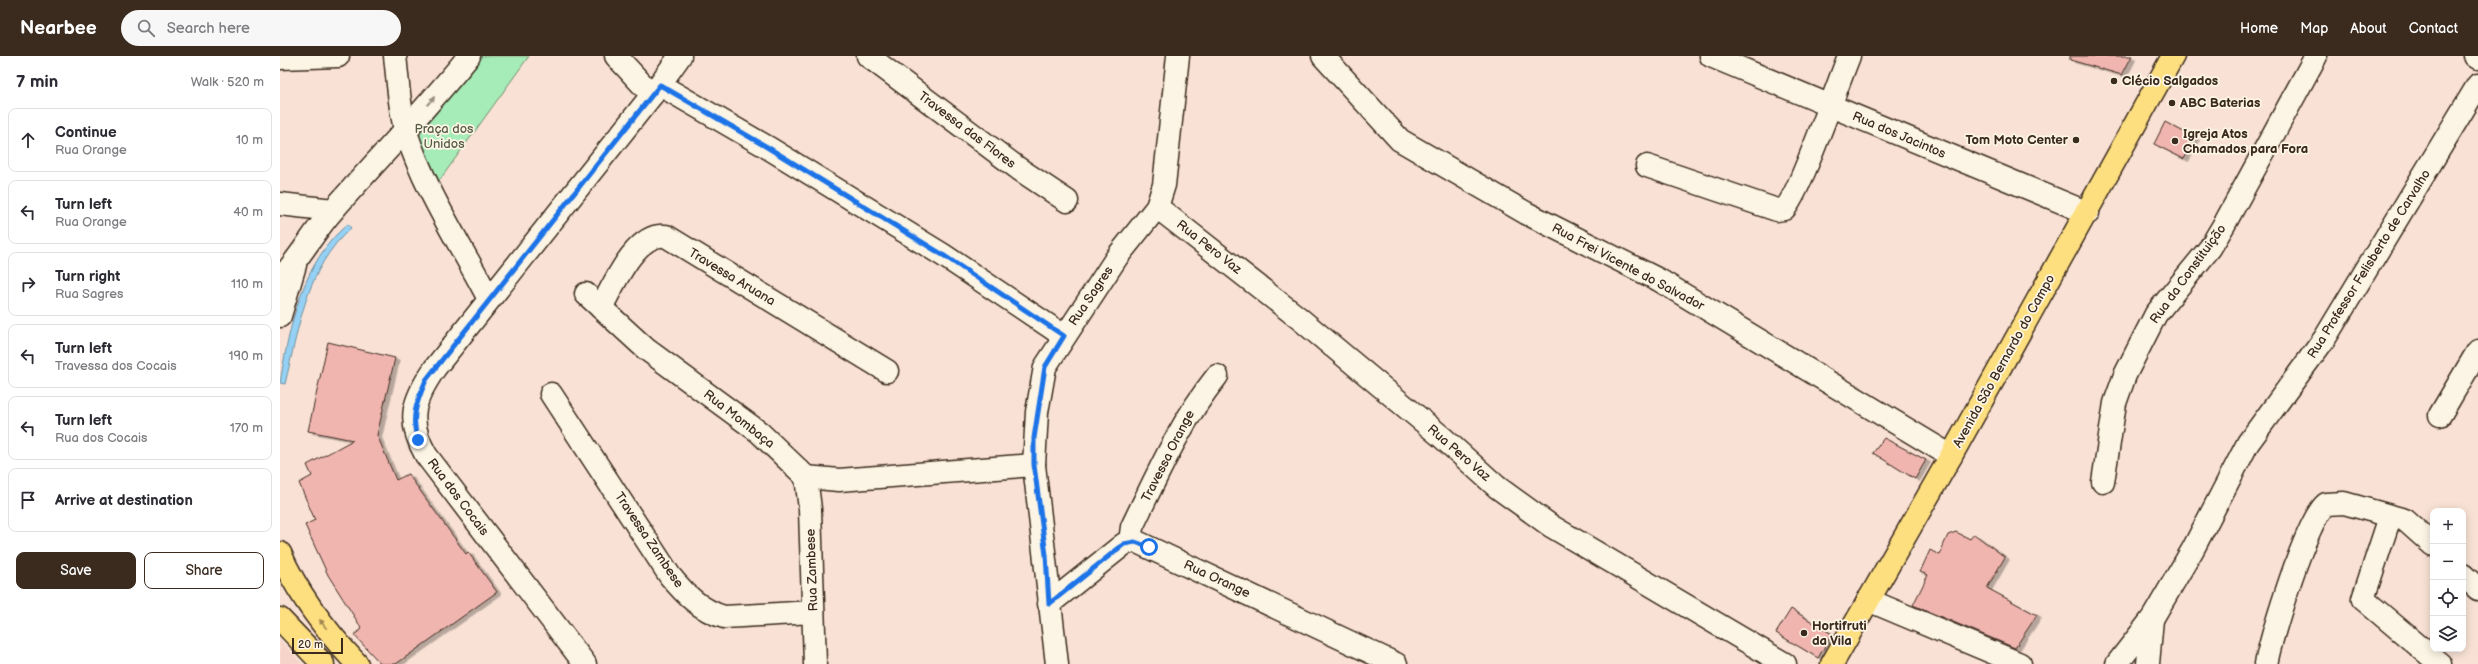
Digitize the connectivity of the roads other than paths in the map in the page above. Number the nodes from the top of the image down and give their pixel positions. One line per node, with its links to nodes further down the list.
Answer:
1 (338, 56): 14 (street)
2 (395, 56): 19 (street)
3 (469, 56): 19 (street, one-way to 3)
4 (616, 56): 17 (street)
5 (680, 56): 17 (street, Rua dos Cocais)
6 (868, 56): 21 (street, Travessa das Flores)
7 (1178, 56): 23 (street, Rua Sagres)
8 (1323, 56): 37 (street, Rua Frei Vicente do Salvador)
9 (1711, 56): 18 (street, Rua dos Jacintos)
10 (1848, 56): 18 (street)
11 (2173, 56): 25 (main road, Avenida São Bernardo do Campo)
12 (2316, 56): 40 (street, Rua da Constituição)
13 (2475, 56): 15 (street)
14 (280, 58)
15 (2478, 58)
16 (2478, 85): 51 (street, Rua Professor Felisberto de Carvalho)
17 (656, 90): 28 (street, Rua dos Cocais); 31 (street)
18 (1830, 106): 20 (street); 25 (street, Rua dos Jacintos)
19 (406, 131): 24 (street); 28 (street)
20 (1647, 166)
21 (1067, 201)
22 (280, 204): 24 (street)
23 (1158, 207): 31 (street, Rua Sagres); 58 (street, Rua Pero Vaz)
24 (333, 210): 26 (street)
25 (2088, 213): 37 (main road, Avenida São Bernardo do Campo)
26 (296, 262): 27 (street); 30 (street)
27 (280, 278)
28 (489, 299): 54 (street, Rua dos Cocais)
29 (593, 301): 33 (street, Travessa Aruana); 39 (street, Rua Mombaça)
30 (280, 316)
31 (1064, 336): 38 (street, Rua Sagres)
32 (2478, 351): 36 (street)
33 (887, 371)
34 (1218, 376): 42 (street, Travessa Orange)
35 (551, 394): 49 (street, Travessa Zambese)
36 (2440, 415)
37 (1952, 456): 47 (main road, Avenida São Bernardo do Campo)
38 (1034, 465): 39 (street); 48 (street, Rua Sagres)
39 (806, 477): 49 (street, Rua Zambese)
40 (2103, 482)
41 (2390, 517): 43 (street); 63 (street); 64 (street)
42 (1130, 541): 48 (street); 57 (street, Rua Orange)
43 (2432, 544)
44 (280, 552): 53 (main road, one-way to 44)
45 (2466, 578): 46 (street)
46 (2478, 590)
47 (1868, 600): 59 (main road, Avenida São Bernardo do Campo); 60 (street)
48 (1049, 604): 56 (street, Rua Sagres)
49 (813, 612): 55 (street, Rua Zambese)
50 (280, 619): 52 (main road)
51 (2152, 619): 61 (street, Rua Professor Felisberto de Carvalho); 62 (street)
52 (323, 664)
53 (357, 664)
54 (585, 664)
55 (815, 664)
56 (1057, 664)
57 (1396, 664)
58 (1785, 664)
59 (1832, 664)
60 (2020, 664)
61 (2117, 664)
62 (2148, 664)
63 (2266, 664)
64 (2440, 664)

